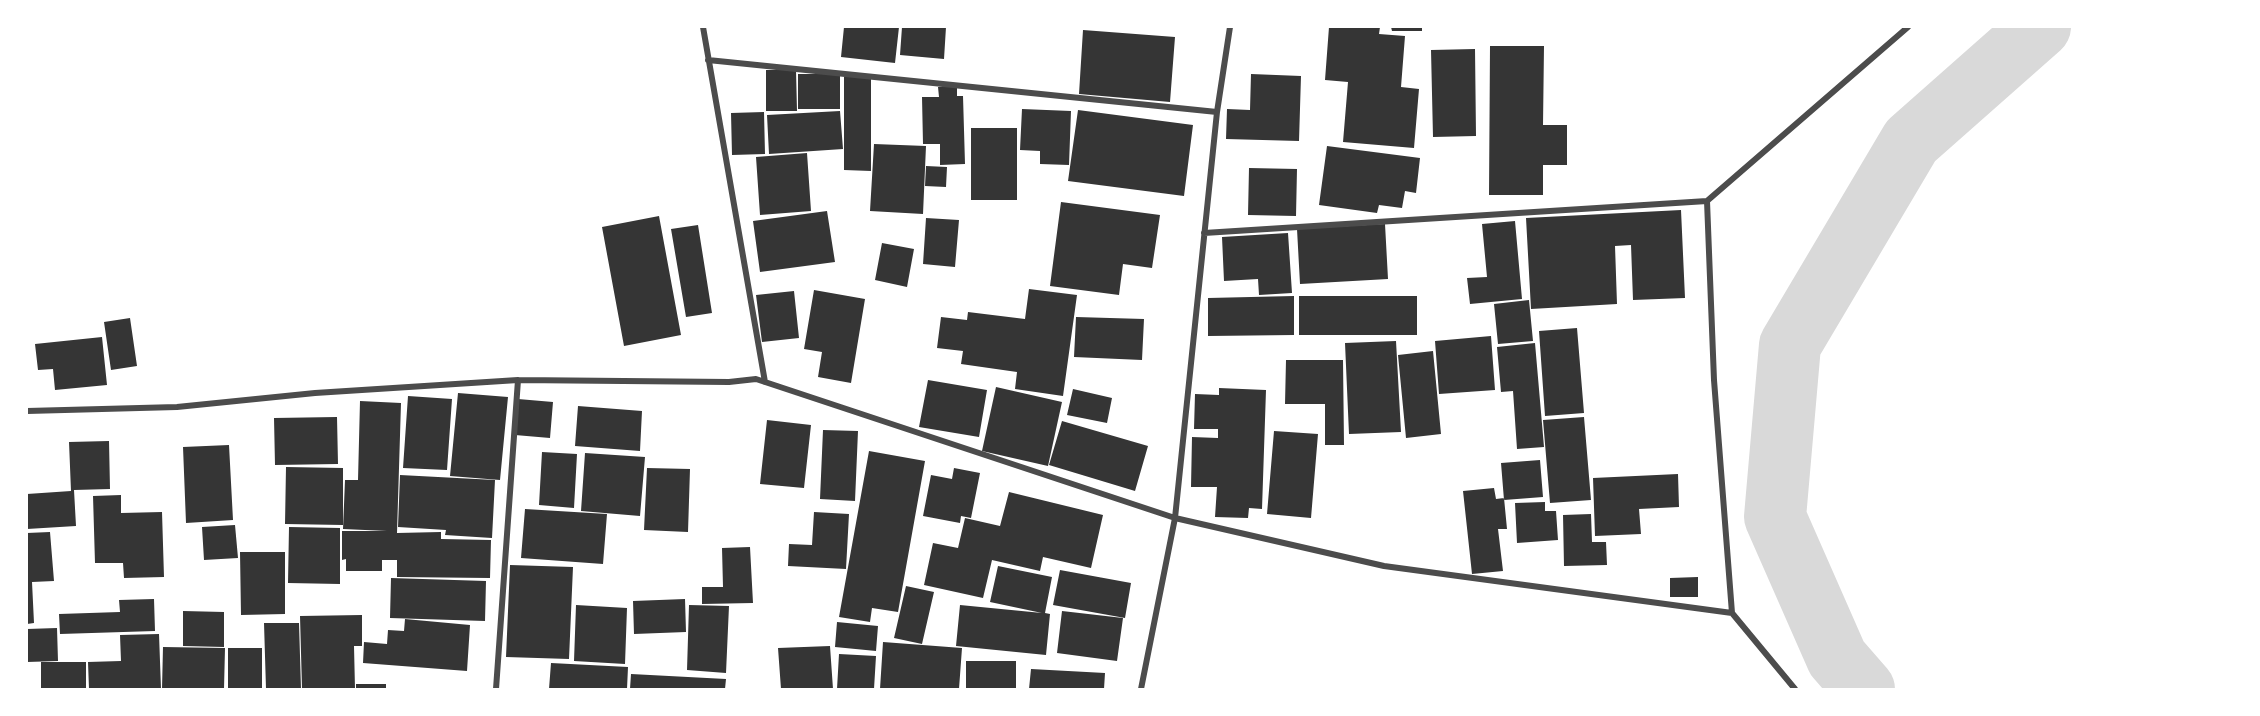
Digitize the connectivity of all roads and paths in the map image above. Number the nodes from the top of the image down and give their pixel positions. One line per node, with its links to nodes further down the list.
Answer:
1 (703, 27): 4 (street)
2 (1230, 27): 5 (street)
3 (1908, 27): 6 (street)
4 (708, 60): 5 (street); 9 (street)
5 (1217, 112): 7 (street)
6 (1707, 201): 7 (street); 12 (street)
7 (1204, 234): 11 (street)
8 (518, 380): 9 (street); 10 (street); 13 (street)
9 (765, 382): 11 (street)
10 (27, 411)
11 (1175, 518): 12 (street); 14 (street)
12 (1732, 613): 15 (street)
13 (496, 689)
14 (1141, 689)
15 (1795, 689)

